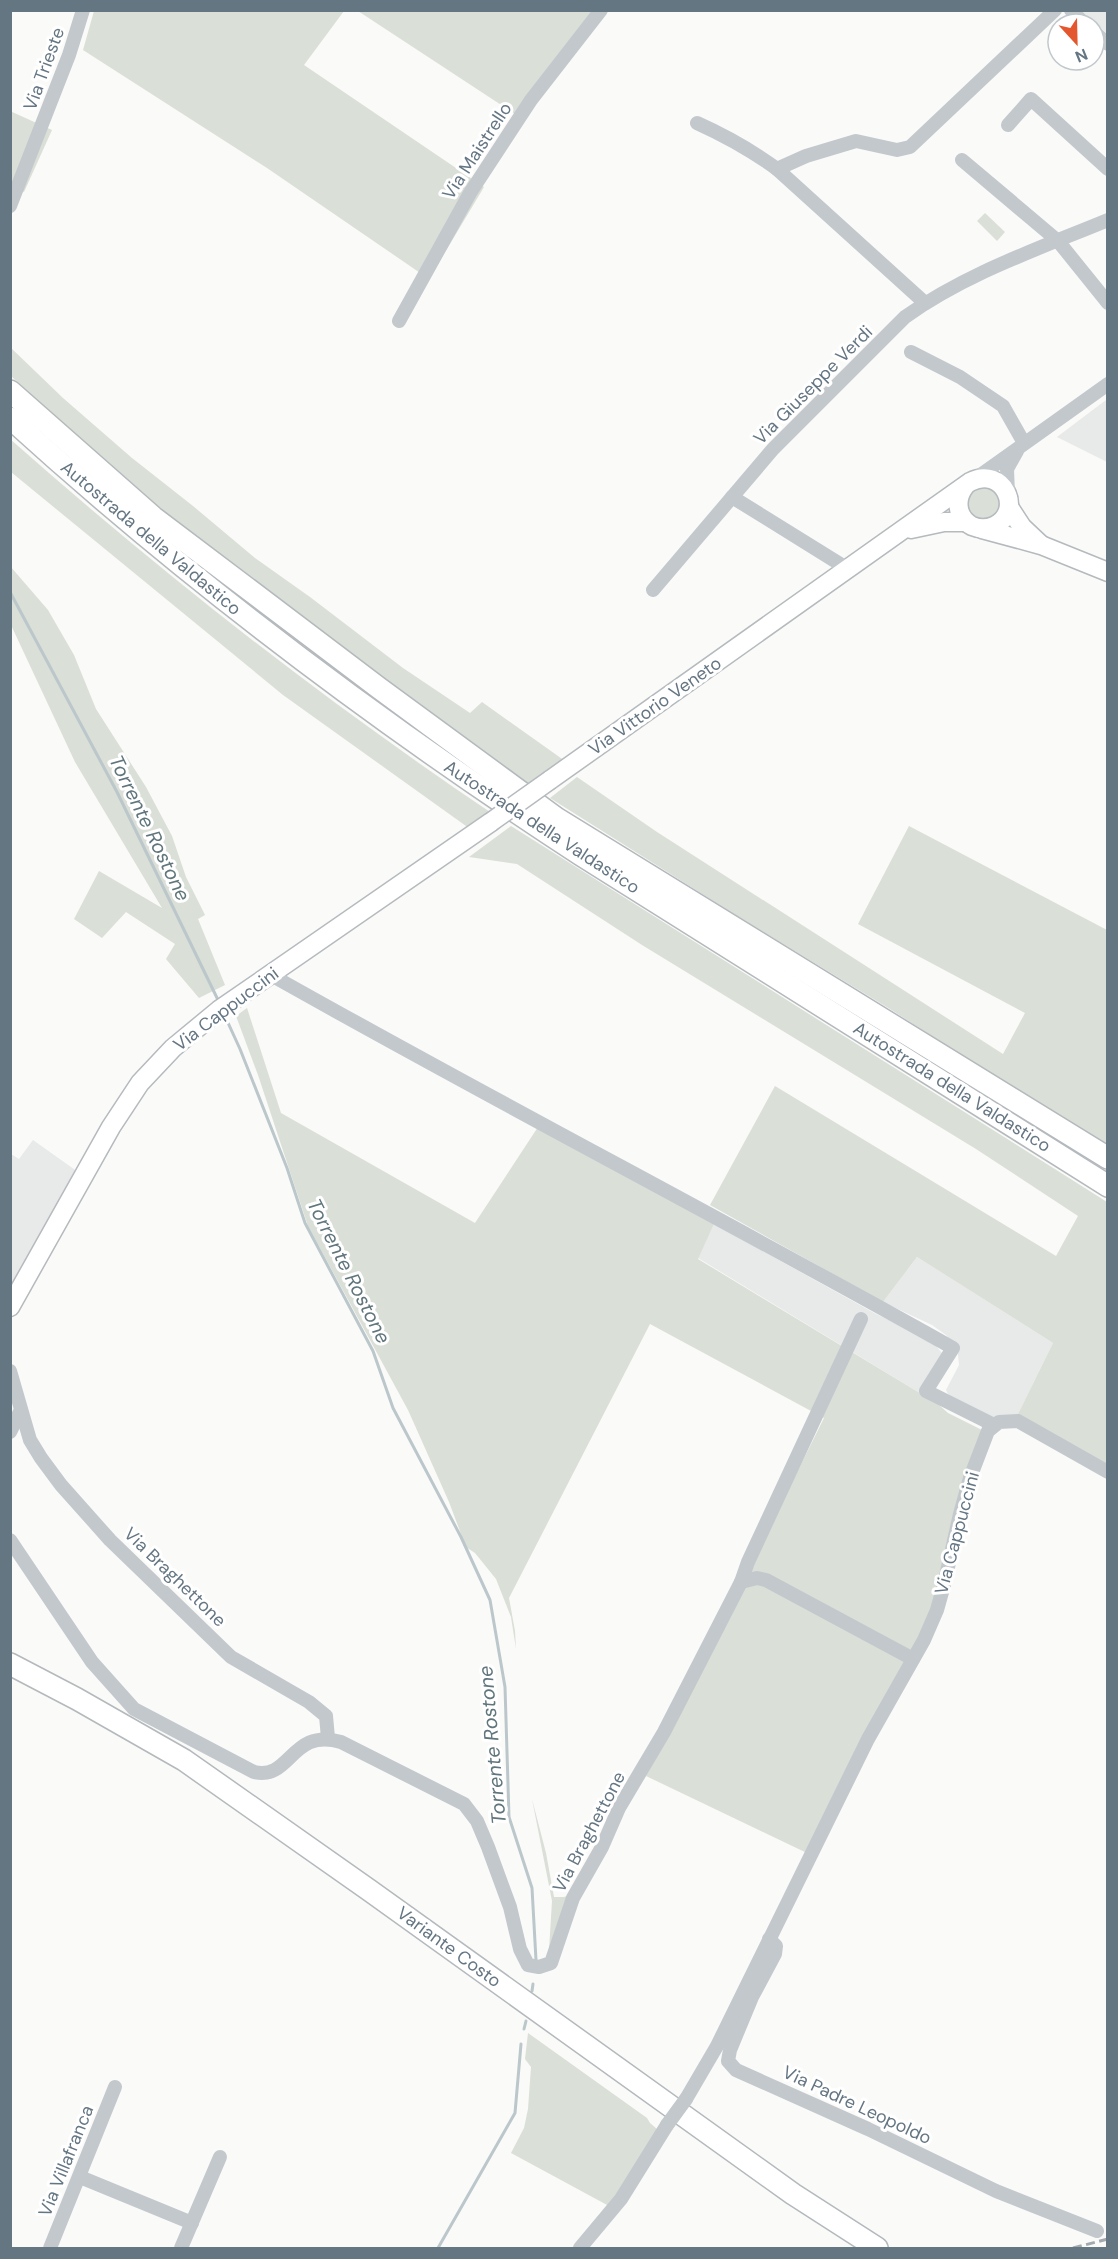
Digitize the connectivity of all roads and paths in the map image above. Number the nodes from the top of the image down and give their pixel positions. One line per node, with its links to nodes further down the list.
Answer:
1 (83, 10): 9 (street, Via Trieste)
2 (601, 10): 14 (street, Via Maistrello)
3 (1055, 10): 7 (street)
4 (697, 123): 7 (street)
5 (1008, 125): 8 (street)
6 (962, 160): 11 (street)
7 (777, 169): 12 (street)
8 (1107, 169)
9 (10, 206)
10 (1107, 220): 11 (street, Via Giuseppe Verdi)
11 (1058, 241): 12 (street, Via Giuseppe Verdi); 13 (street)
12 (925, 303): 21 (street, Via Giuseppe Verdi)
13 (1107, 303)
14 (399, 321)
15 (911, 352): 19 (street)
16 (1107, 384): 19 (street, Via Vittorio Veneto)
17 (10, 391): 31 (highway, Autostrada della Valdastico)
18 (10, 418): 32 (highway, Autostrada della Valdastico)
19 (1023, 445): 20 (street, Via Vittorio Veneto); 22 (street, Via Vittorio Veneto)
20 (970, 482): 22 (main road); 23 (main road); 24 (main road, Via Vittorio Veneto)
21 (732, 497): 26 (street); 28 (street, Via Giuseppe Verdi)
22 (1008, 501): 23 (main road, Via Vittorio Veneto); 25 (main road)
23 (974, 525): 24 (main road, Via Vittorio Veneto); 25 (main road)
24 (898, 534): 26 (main road, Via Vittorio Veneto)
25 (1041, 545): 27 (main road)
26 (848, 569): 29 (main road, Via Vittorio Veneto, bridge)
27 (1107, 572)
28 (653, 591)
29 (412, 877): 30 (main road, Via Cappuccini)
30 (271, 975): 33 (main road, Via Cappuccini); 37 (street)
31 (1107, 1158)
32 (1107, 1186)
33 (10, 1306)
34 (861, 1319): 41 (street)
35 (10, 1371): 36 (street, Via Braghettone)
36 (20, 1412): 38 (street); 44 (street, Via Braghettone)
37 (994, 1425): 39 (street); 42 (street, Via Cappuccini)
38 (10, 1432)
39 (1107, 1472)
40 (10, 1540): 44 (street)
41 (741, 1582): 42 (street); 44 (street, Via Braghettone)
42 (913, 1659): 45 (street, Via Padre Leopoldo)
43 (10, 1664): 54 (highway, Variante Costo)
44 (328, 1738)
45 (769, 1940): 50 (street, Via Padre Leopoldo); 53 (street, Via Padre Leopoldo, bridge)
46 (115, 2087): 48 (street, Via Villafranca)
47 (220, 2157): 49 (street)
48 (80, 2176): 49 (street); 51 (street, Via Villafranca)
49 (192, 2223): 52 (street)
50 (1097, 2231)
51 (50, 2248)
52 (181, 2248)
53 (580, 2248)
54 (877, 2248)

